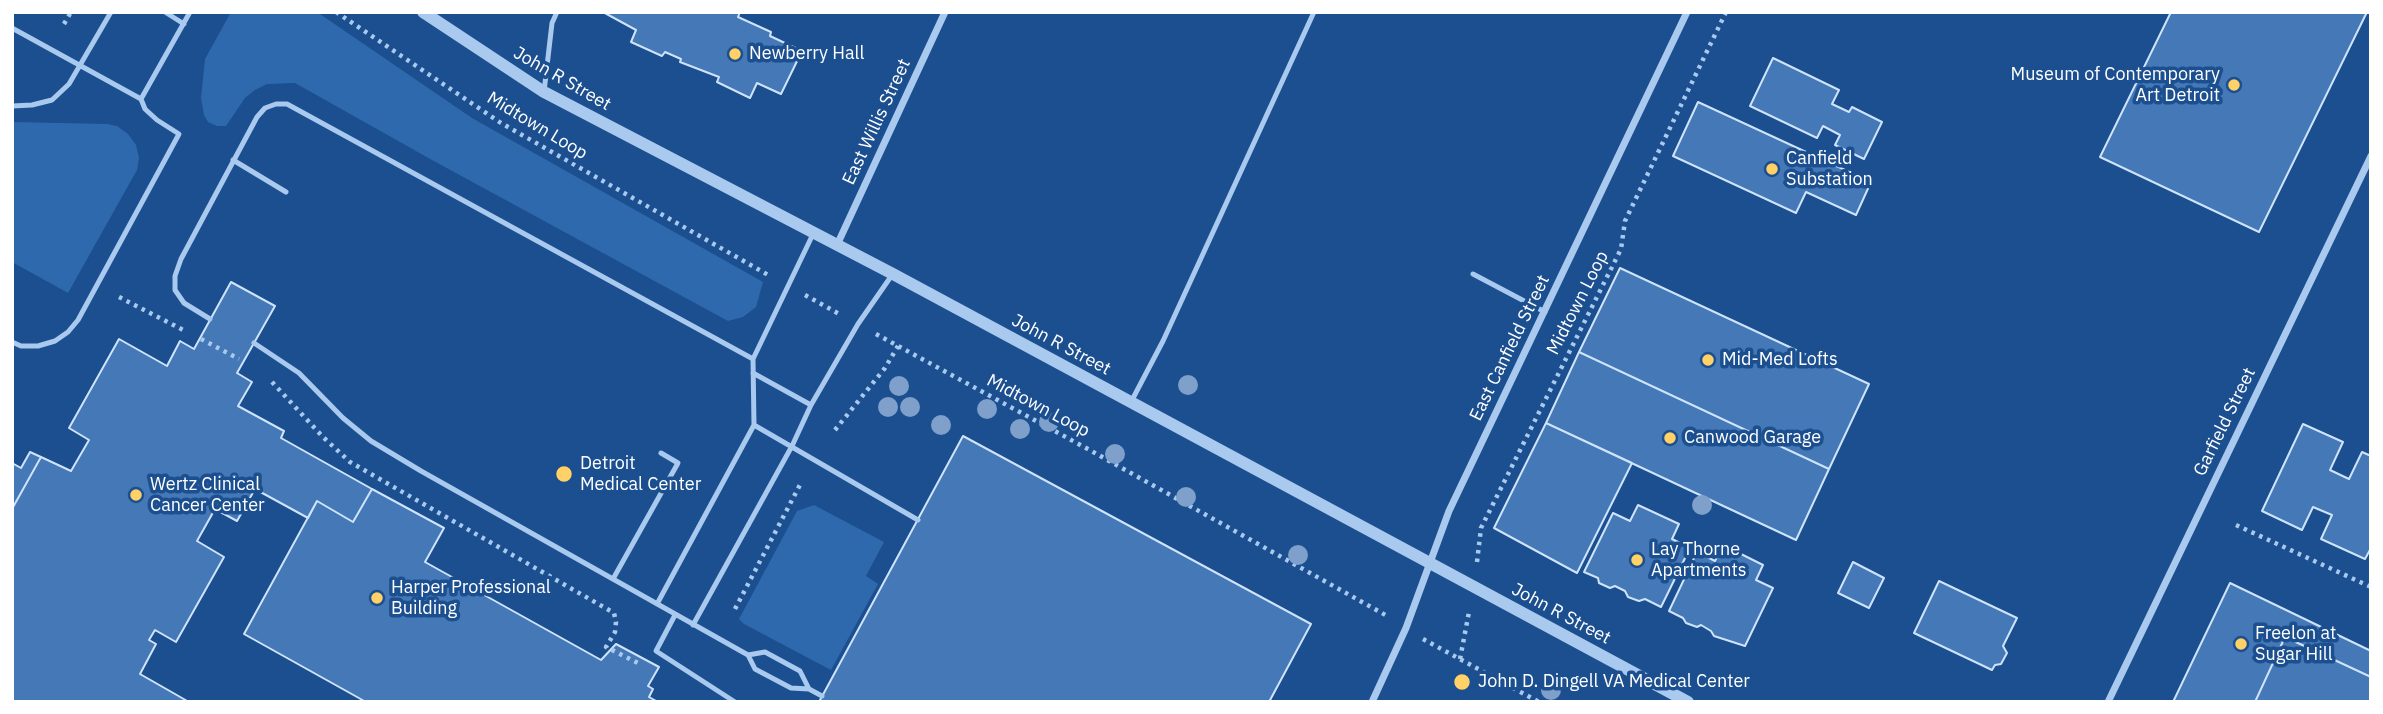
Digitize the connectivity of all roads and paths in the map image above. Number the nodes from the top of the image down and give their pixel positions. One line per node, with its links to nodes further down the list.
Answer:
1 (71, 12): 12 (path)
2 (111, 12): 15 (lane)
3 (164, 12): 13 (lane)
4 (190, 12): 13 (lane)
5 (337, 12): 26 (path, Midtown Loop)
6 (423, 12): 16 (street, John R Street)
7 (557, 12): 16 (lane)
8 (945, 12): 23 (street, East Willis Street)
9 (1314, 12): 35 (lane)
10 (1687, 12): 27 (street, East Canfield Street)
11 (1726, 12): 44 (path, Midtown Loop)
12 (64, 24)
13 (184, 24): 17 (lane)
14 (12, 28): 15 (lane)
15 (81, 65): 17 (lane); 18 (lane)
16 (544, 92): 22 (street, John R Street)
17 (141, 99): 30 (lane)
18 (12, 106)
19 (2371, 156): 63 (street, Garfield Street)
20 (233, 160): 21 (lane); 28 (lane); 33 (lane)
21 (286, 192)
22 (814, 232): 23 (street, John R Street); 26 (lane)
23 (837, 244): 24 (street, John R Street)
24 (893, 274): 29 (lane); 35 (street, John R Street)
25 (1473, 274): 27 (lane)
26 (790, 286): 29 (path, Midtown Loop); 33 (lane)
27 (1545, 312): 45 (street, East Canfield Street)
28 (210, 319)
29 (858, 324): 32 (path, Midtown Loop); 36 (lane)
30 (12, 342)
31 (254, 342): 46 (lane)
32 (898, 346): 38 (path); 49 (path, Midtown Loop)
33 (753, 359): 34 (lane)
34 (753, 373): 36 (lane); 37 (lane)
35 (1131, 402): 45 (street, John R Street)
36 (811, 405): 39 (lane)
37 (754, 425): 39 (lane); 48 (lane)
38 (835, 430)
39 (792, 446): 42 (lane); 52 (lane)
40 (661, 453): 46 (lane)
41 (802, 481): 50 (path)
42 (918, 520)
43 (2236, 525): 47 (path)
44 (1481, 528)
45 (1431, 564): 60 (street, East Canfield Street); 62 (street, John R Street)
46 (613, 579): 48 (lane)
47 (2371, 587)
48 (657, 604): 51 (lane)
49 (1368, 604)
50 (735, 609)
51 (675, 615): 52 (lane); 59 (lane)
52 (693, 625): 55 (lane)
53 (1465, 635): 61 (path)
54 (606, 647): 56 (path)
55 (748, 655): 57 (lane); 57 (lane)
56 (650, 669)
57 (809, 689): 58 (lane)
58 (822, 696)
59 (735, 702)
60 (1372, 702)
61 (1539, 702)
62 (1688, 702)
63 (2108, 702)

